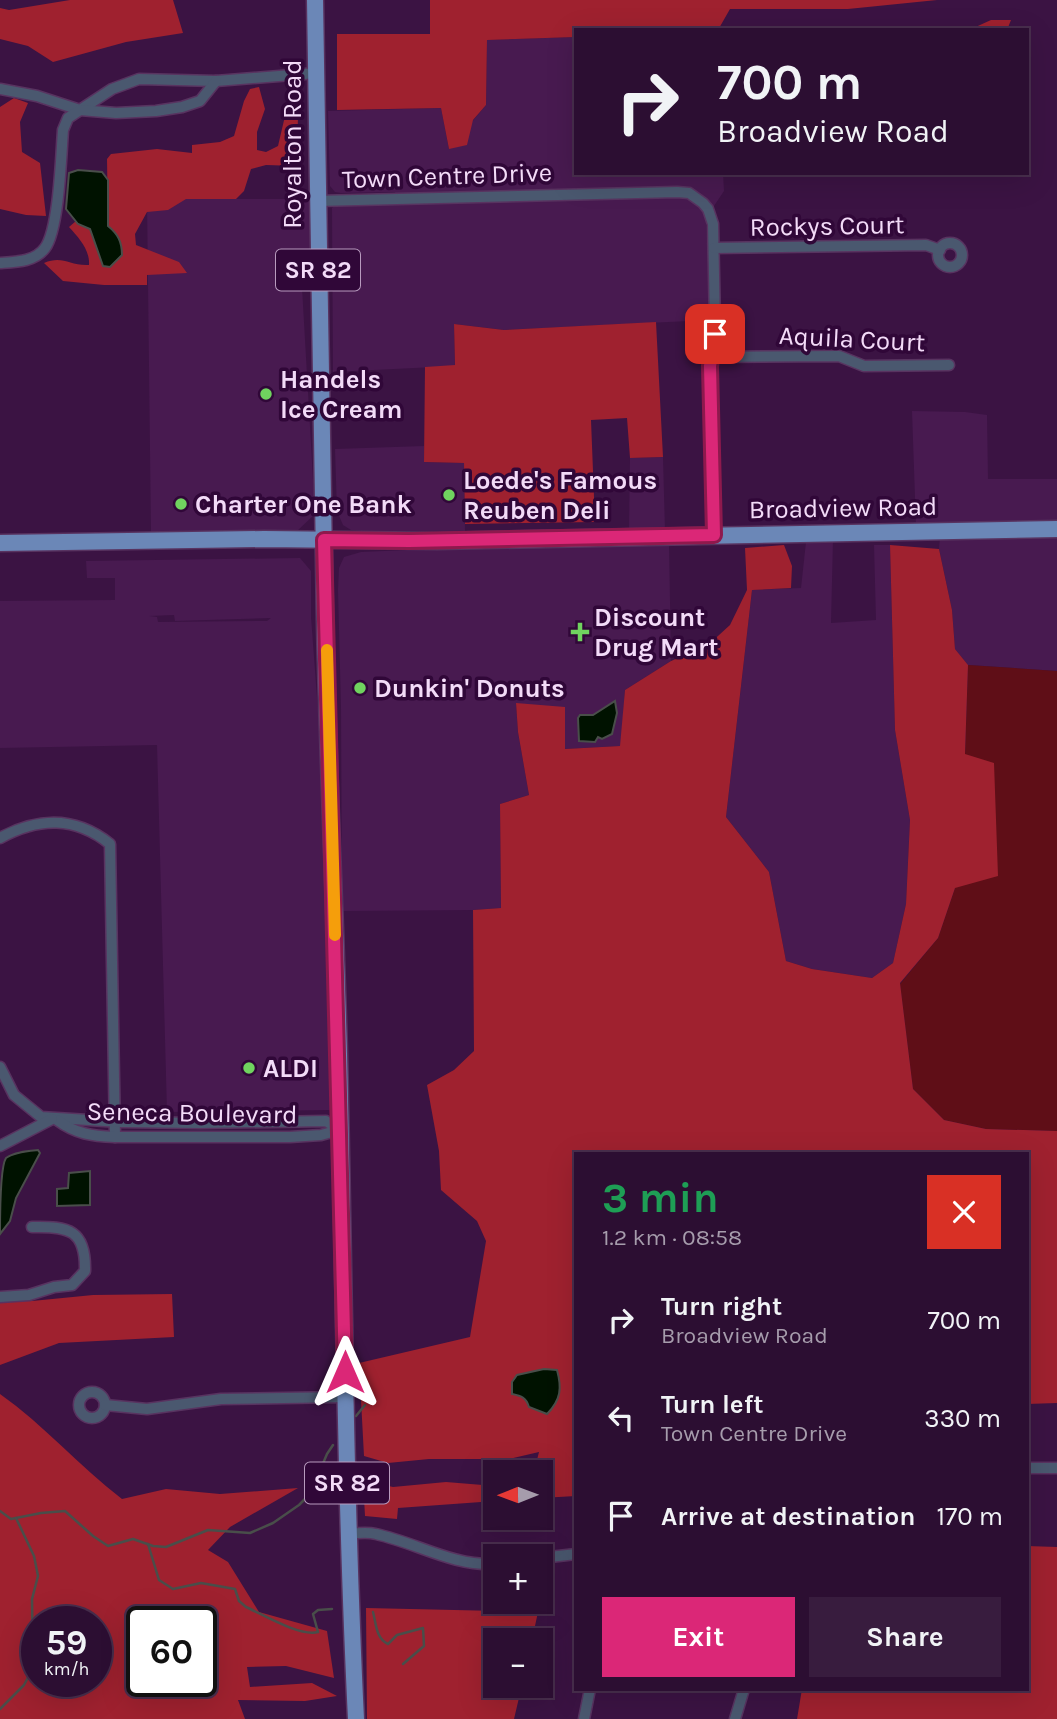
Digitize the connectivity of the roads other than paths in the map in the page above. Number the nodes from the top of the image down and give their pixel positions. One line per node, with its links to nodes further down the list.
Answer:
1 (315, 0): 2 (main road, Royalton Road / SR 82)
2 (317, 73): 3 (street); 6 (main road, Royalton Road / SR 82)
3 (216, 81): 5 (street); 5 (street)
4 (0, 89): 5 (street)
5 (80, 110): 9 (street)
6 (317, 201): 7 (street, Town Centre Drive); 14 (main road, Royalton Road / SR 82)
7 (714, 248): 8 (street, Rockys Court); 10 (street, Town Centre Drive)
8 (940, 250)
9 (0, 263)
10 (711, 357): 11 (street, Aquila Court); 13 (street, Town Centre Drive)
11 (949, 365)
12 (1057, 529): 13 (main road, Broadview Road)
13 (714, 535): 14 (main road, Broadview Road)
14 (324, 540): 15 (main road, Broadview Road); 20 (main road, SR 82)
15 (0, 543)
16 (0, 838): 19 (street)
17 (0, 1067): 18 (street, Seneca Boulevard)
18 (55, 1119): 19 (street, Seneca Boulevard); 21 (street, Seneca Boulevard); 22 (street)
19 (114, 1122): 20 (street, Seneca Boulevard); 21 (street)
20 (339, 1130): 21 (street, Seneca Boulevard); 25 (main road, SR 82)
21 (115, 1137)
22 (0, 1146)
23 (32, 1227): 24 (street)
24 (0, 1297)
25 (345, 1397): 26 (street); 29 (main road, SR 82)
26 (105, 1405)
27 (1029, 1468): 28 (street)
28 (1057, 1468)
29 (349, 1534): 32 (street); 35 (main road, SR 82)
30 (574, 1554): 31 (street)
31 (553, 1557)
32 (483, 1563)
33 (590, 1691): 36 (street)
34 (743, 1691): 37 (street)
35 (356, 1719)
36 (584, 1719)
37 (736, 1719)

